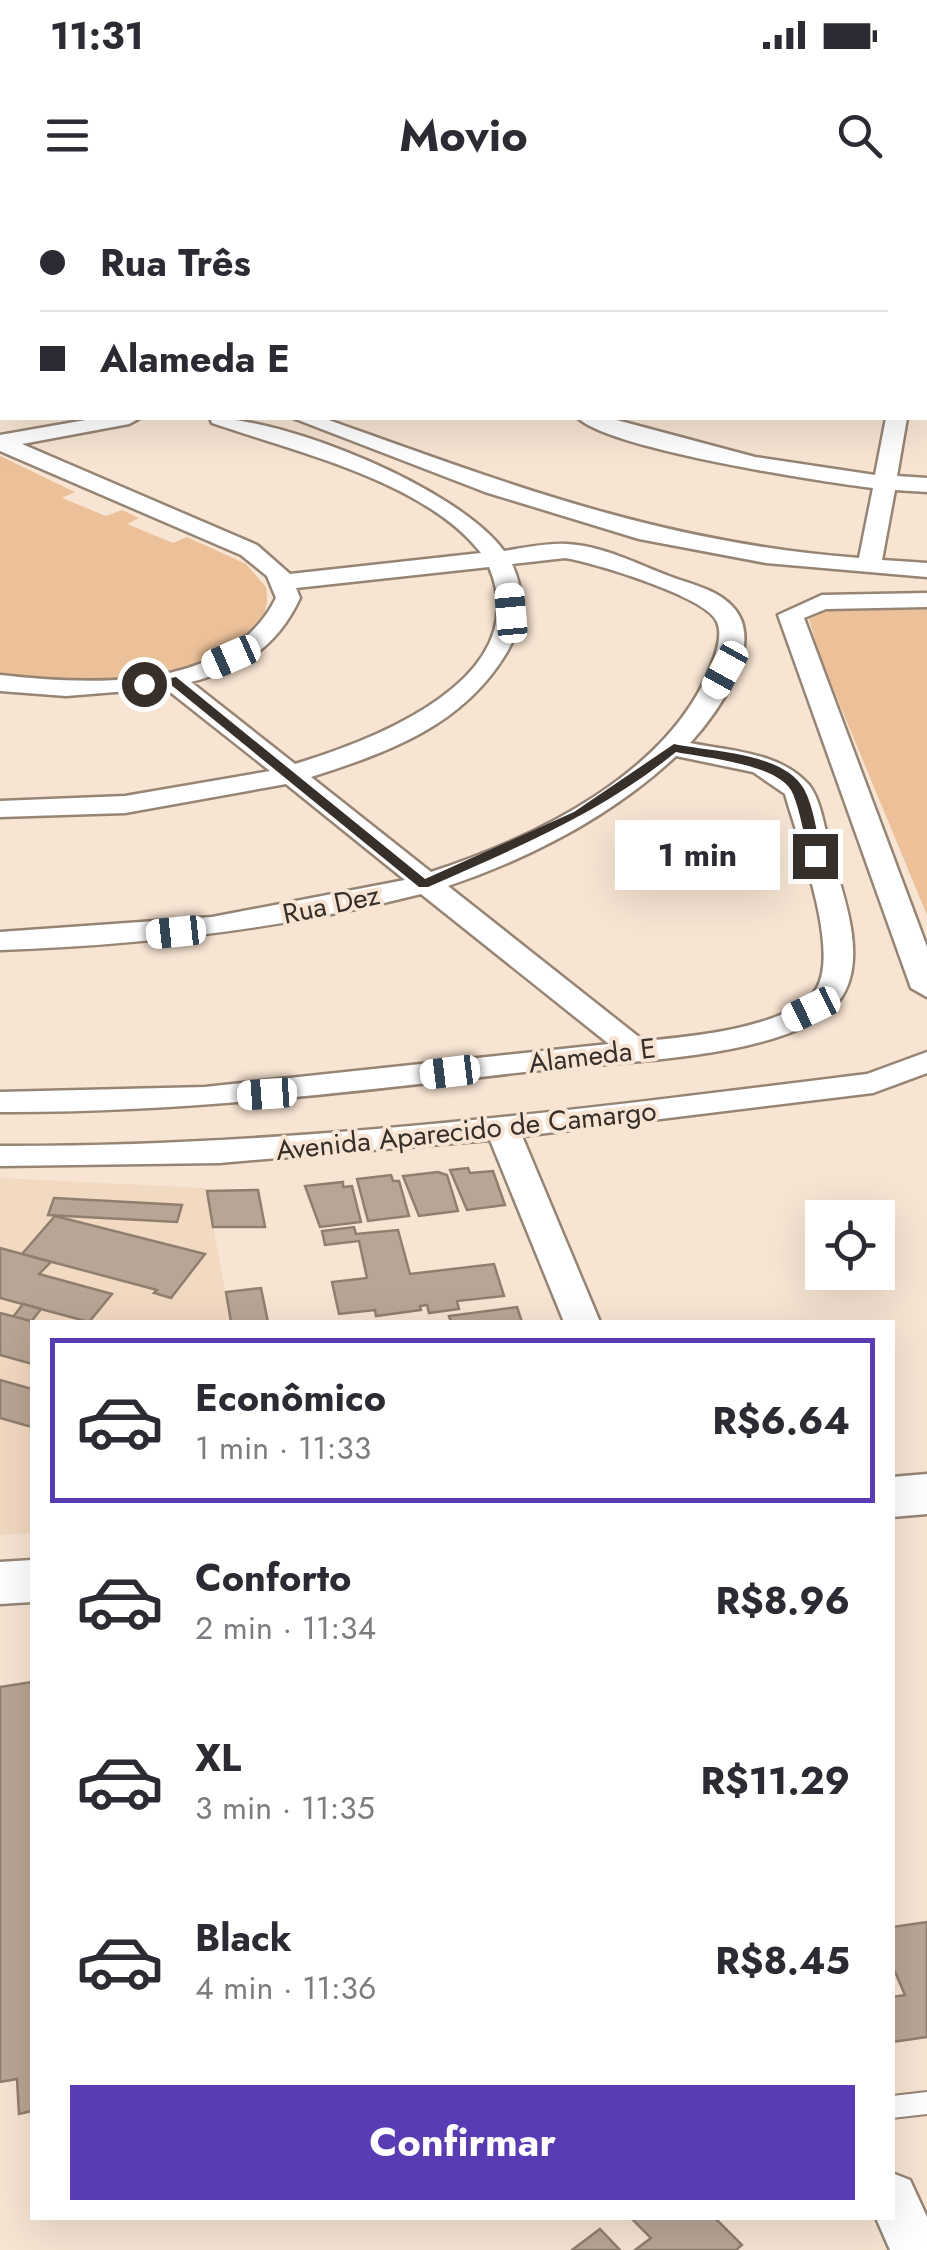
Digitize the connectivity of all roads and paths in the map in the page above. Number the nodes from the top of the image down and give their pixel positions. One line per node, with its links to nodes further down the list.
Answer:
1 (118, 420): 6 (street)
2 (225, 420): 9 (street)
3 (310, 420): 10 (street)
4 (595, 420): 7 (street)
5 (897, 420): 7 (street)
6 (0, 442): 12 (street)
7 (885, 483): 8 (street); 10 (street)
8 (927, 485)
9 (496, 557): 12 (street); 16 (street, Rua Dez); 17 (street)
10 (869, 567): 11 (street)
11 (927, 570)
12 (284, 582): 14 (street)
13 (927, 600): 21 (street)
14 (172, 680): 15 (street); 17 (street)
15 (0, 683)
16 (674, 748): 19 (street, Rua Dez); 22 (street, Alameda E)
17 (290, 776): 18 (street); 19 (street)
18 (0, 808)
19 (424, 884): 20 (street, Rua Dez); 22 (street)
20 (0, 941)
21 (927, 988)
22 (634, 1050): 24 (street, Alameda E)
23 (927, 1062): 25 (street, Avenida Aparecido de Camargo)
24 (0, 1102)
25 (502, 1128): 26 (street, Avenida Aparecido de Camargo); 27 (street)
26 (0, 1156)
27 (581, 1320)
28 (927, 1494): 29 (street)
29 (895, 1496)
30 (927, 1526): 31 (street)
31 (895, 1528)
32 (30, 1551): 33 (street)
33 (0, 1553)
34 (30, 1581): 35 (street)
35 (0, 1584)
36 (927, 2103): 37 (lane)
37 (895, 2107)
38 (895, 2203): 39 (street)
39 (916, 2250)

